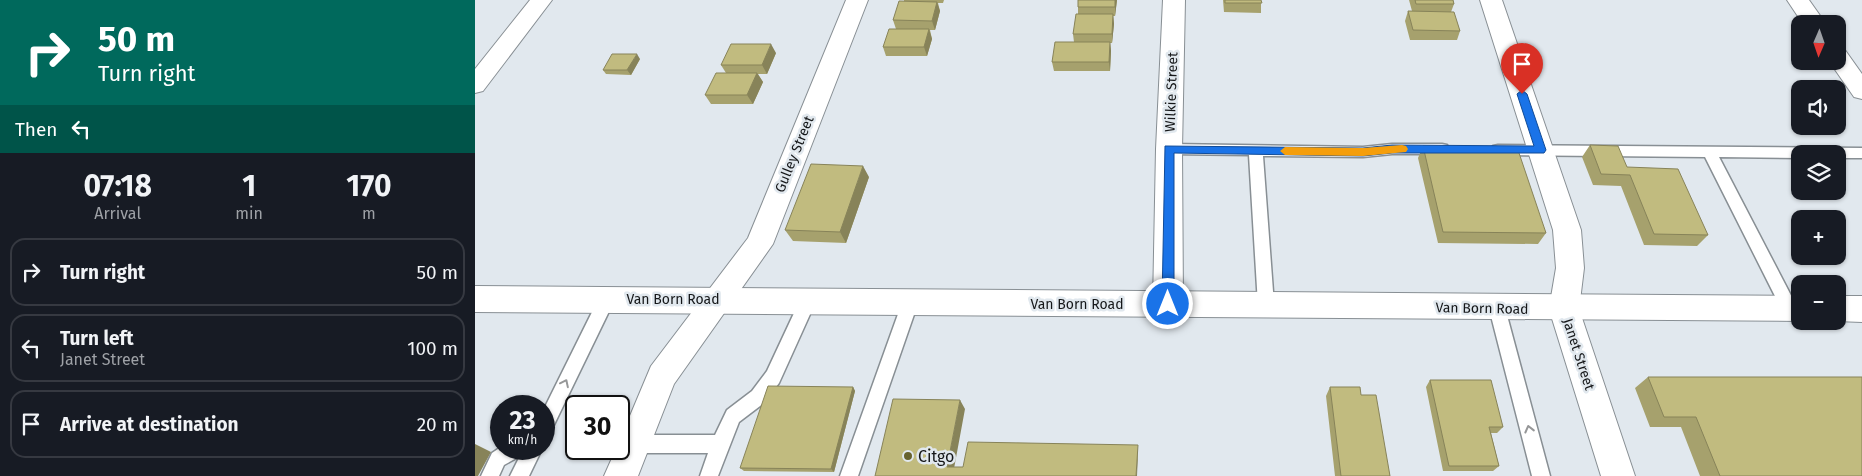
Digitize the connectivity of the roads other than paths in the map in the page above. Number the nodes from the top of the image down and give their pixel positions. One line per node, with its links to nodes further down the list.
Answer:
1 (541, 0): 8 (street)
2 (857, 0): 18 (street, Gulley Street)
3 (1174, 0): 10 (street, Wilkie Street)
4 (1491, 0): 14 (street, Janet Street)
5 (1798, 0): 6 (street)
6 (1809, 15)
7 (1846, 69): 9 (street)
8 (475, 85)
9 (1862, 91)
10 (1169, 149): 11 (lane); 23 (street, Wilkie Street)
11 (1256, 150): 12 (lane); 24 (lane)
12 (1457, 150)
13 (1485, 150): 14 (lane)
14 (1541, 150): 15 (lane); 26 (street, Janet Street)
15 (1709, 152): 16 (lane); 21 (lane)
16 (1862, 153)
17 (607, 299): 18 (street, Van Born Road); 19 (street, Van Born Road); 30 (lane, one-way to 17)
18 (717, 299): 20 (street, Van Born Road); 31 (street, Gulley Street)
19 (476, 301)
20 (808, 301): 22 (street, Van Born Road); 32 (lane)
21 (1791, 302)
22 (910, 303): 23 (street, Van Born Road); 39 (lane)
23 (1168, 304): 24 (street, Van Born Road)
24 (1266, 305): 25 (street, Van Born Road)
25 (1497, 308): 26 (street, Van Born Road); 40 (lane, one-way to 25)
26 (1564, 308): 27 (street, Van Born Road); 41 (street, Janet Street)
27 (1791, 309)
28 (1846, 309): 29 (street)
29 (1862, 309)
30 (555, 405)
31 (635, 444): 32 (lane); 37 (street, Gulley Street)
32 (720, 444): 38 (lane)
33 (497, 460): 35 (lane)
34 (527, 460): 36 (lane)
35 (490, 476)
36 (519, 476)
37 (621, 476)
38 (709, 476)
39 (849, 476)
40 (1541, 476)
41 (1618, 476)

